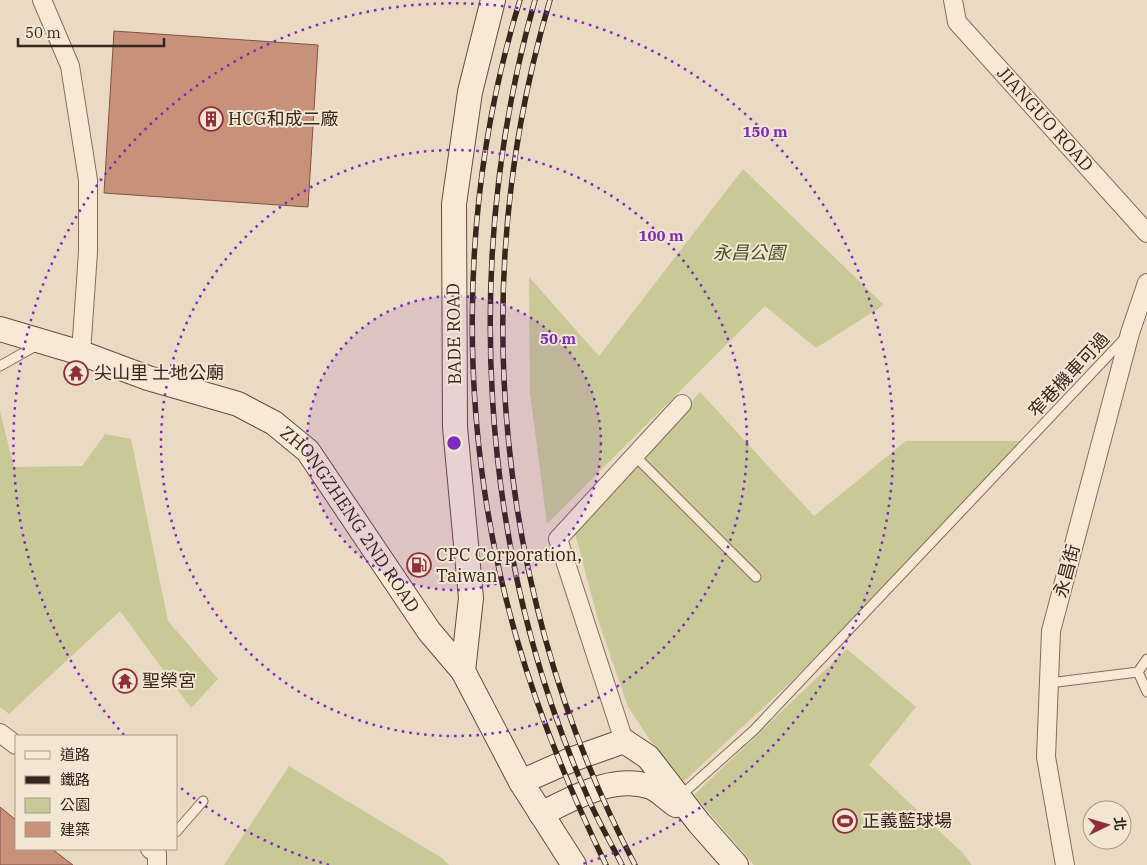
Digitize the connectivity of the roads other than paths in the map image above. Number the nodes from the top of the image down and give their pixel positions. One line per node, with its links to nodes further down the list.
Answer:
1 (42, 0): 9 (street)
2 (492, 0): 15 (street, BADE ROAD)
3 (953, 0): 4 (street, JIANGUO ROAD)
4 (1147, 233)
5 (1147, 283): 7 (street, 永昌街)
6 (0, 329): 8 (street, ZHONGZHENG 2ND ROAD)
7 (1130, 333): 17 (street, 永昌街); 23 (lane, 窄巷機車可過)
8 (42, 343): 9 (street, ZHONGZHENG 2ND ROAD); 10 (lane)
9 (81, 353): 15 (street, ZHONGZHENG 2ND ROAD)
10 (0, 366)
11 (682, 404): 12 (street)
12 (636, 457): 13 (lane); 20 (street)
13 (756, 577)
14 (1147, 659): 16 (lane)
15 (463, 670): 22 (street, ZHONGZHENG 2ND ROAD)
16 (1138, 672): 17 (lane); 18 (lane)
17 (1049, 683): 30 (street, 永昌街)
18 (1147, 692)
19 (0, 733): 21 (street)
20 (624, 741): 22 (street); 23 (street)
21 (15, 744)
22 (521, 782): 25 (street, ZHONGZHENG 2ND ROAD)
23 (679, 797): 26 (street)
24 (203, 801): 27 (lane)
25 (541, 814): 26 (street); 28 (street, ZHONGZHENG 2ND ROAD)
26 (699, 823): 29 (street)
27 (178, 830)
28 (574, 865)
29 (736, 865)
30 (1065, 865)

